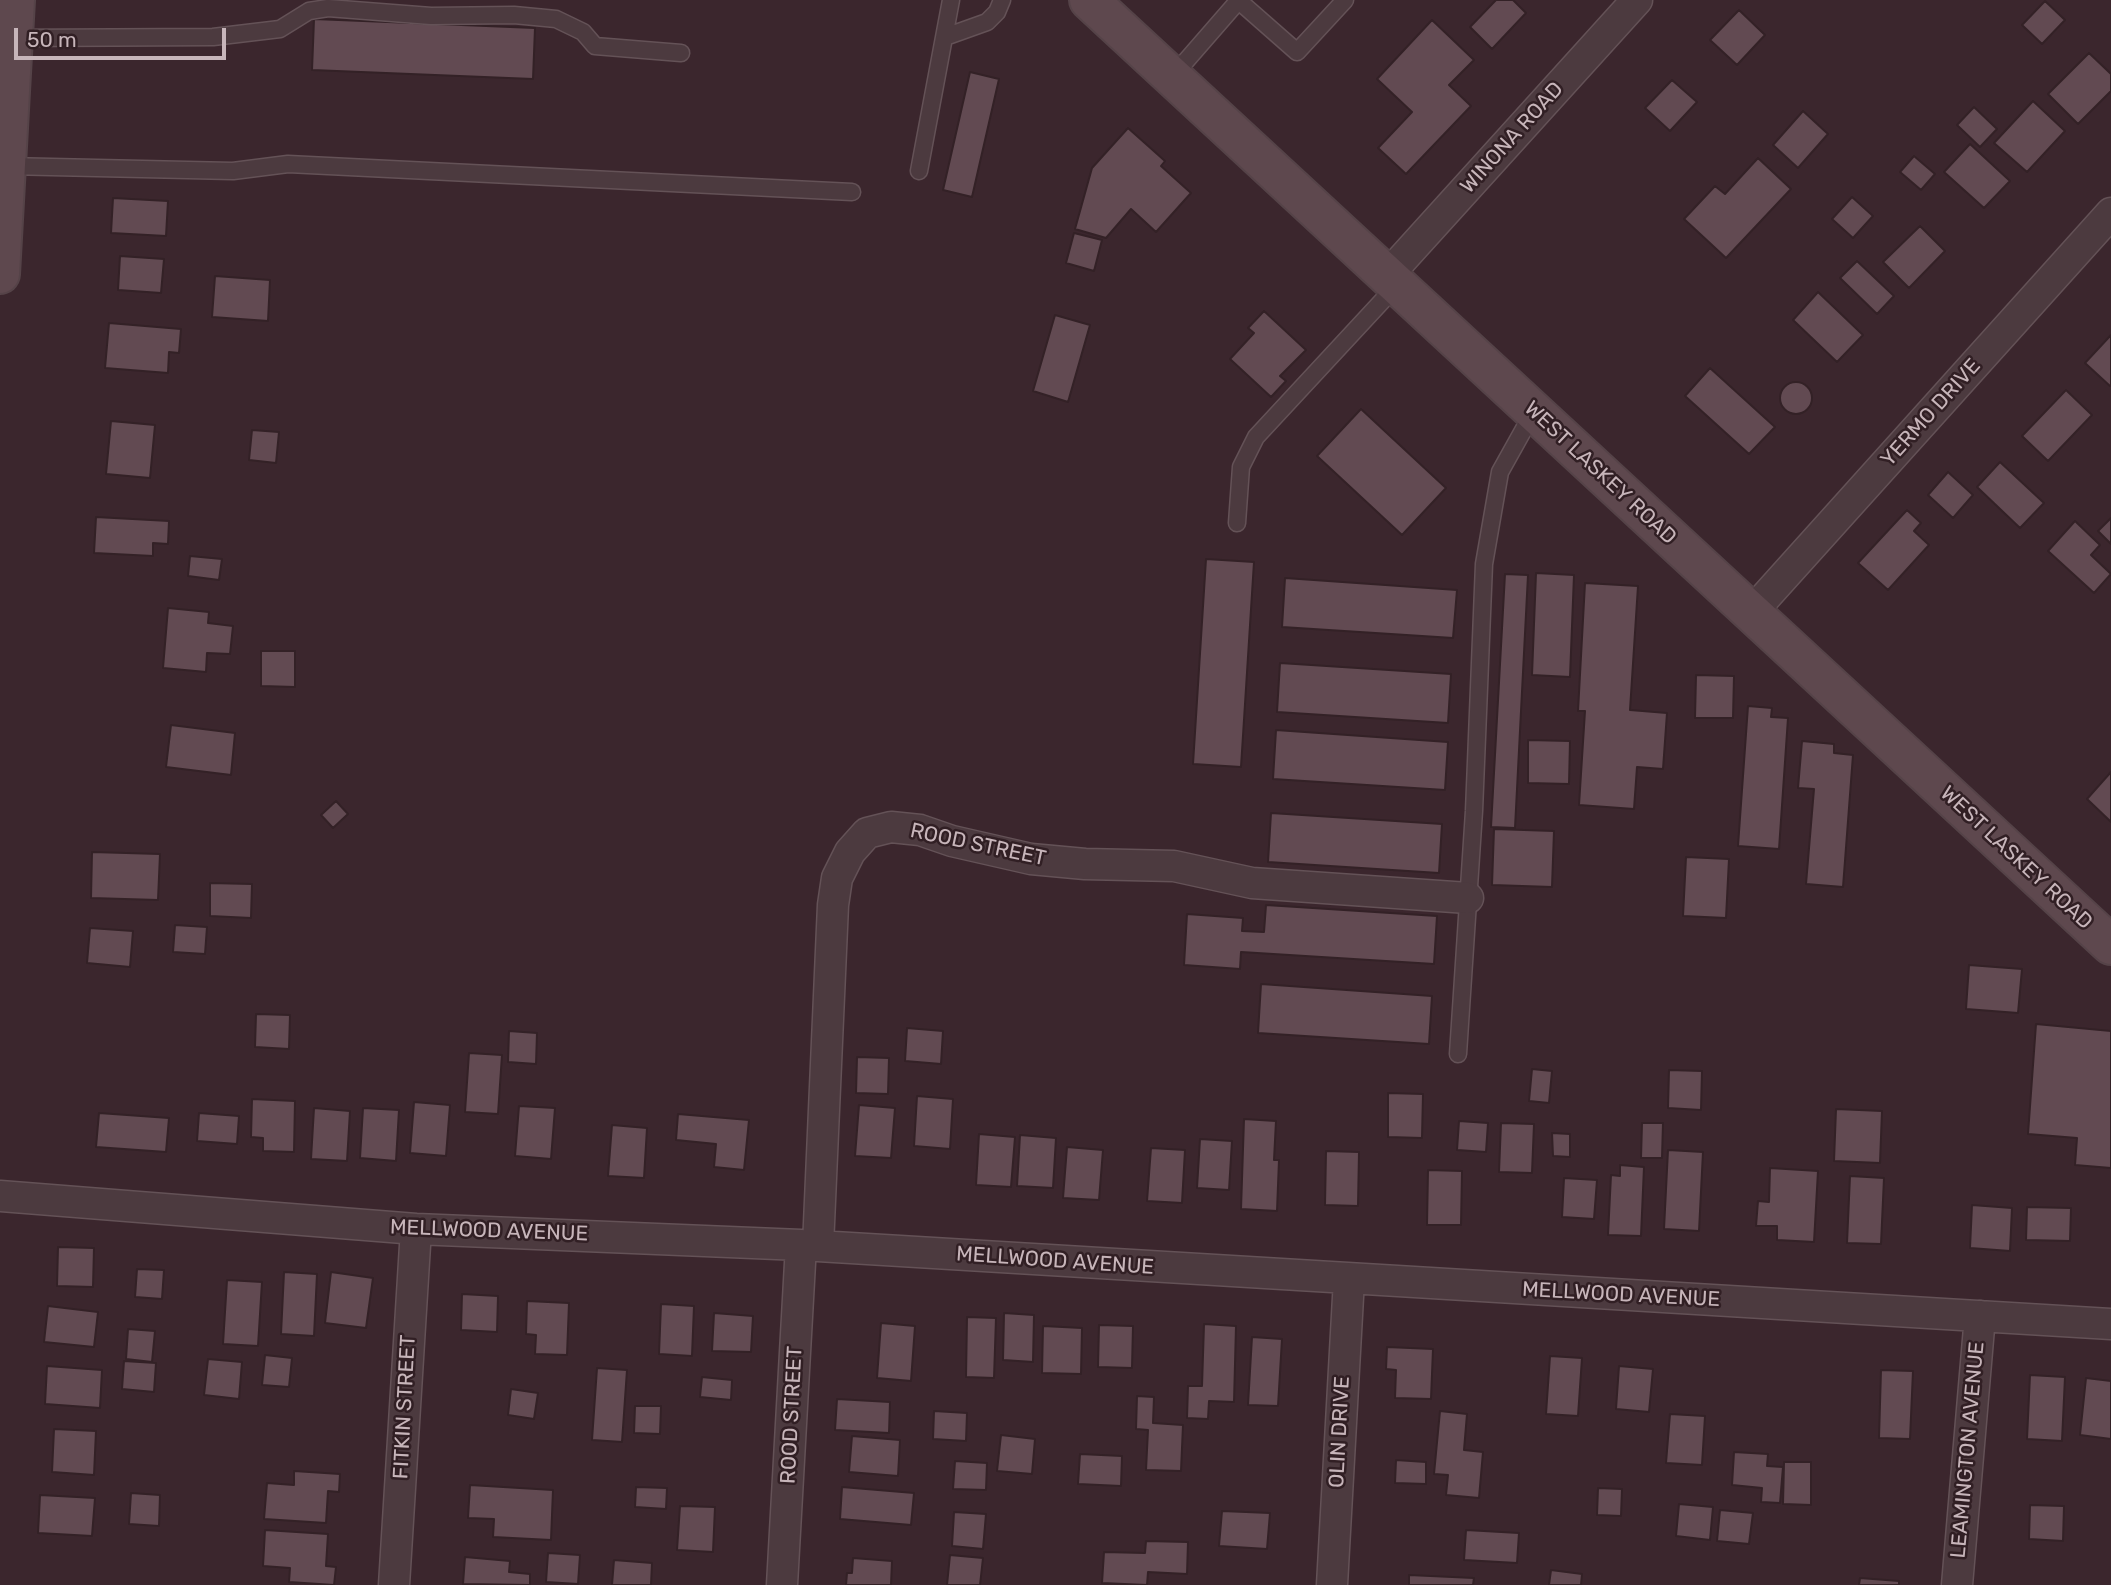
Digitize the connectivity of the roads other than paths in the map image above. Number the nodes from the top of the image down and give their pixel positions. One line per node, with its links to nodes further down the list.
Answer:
1 (951, 0): 8 (lane)
2 (1002, 0): 8 (lane)
3 (1089, 0): 10 (main road, WEST LASKEY ROAD)
4 (1239, 0): 5 (lane); 10 (lane)
5 (1345, 0)
6 (1637, 0): 16 (street, WINONA ROAD)
7 (11, 18): 9 (lane); 12 (main road)
8 (945, 37): 11 (lane)
9 (681, 53)
10 (1172, 76): 16 (main road, WEST LASKEY ROAD)
11 (919, 171)
12 (4, 180): 13 (lane); 15 (main road)
13 (852, 192)
14 (2111, 213): 19 (street, YERMO DRIVE)
15 (0, 274)
16 (1392, 280): 17 (main road, WEST LASKEY ROAD); 18 (lane)
17 (1534, 411): 19 (main road, WEST LASKEY ROAD); 20 (lane)
18 (1237, 523)
19 (1751, 613): 21 (main road, WEST LASKEY ROAD)
20 (1468, 898): 22 (lane); 25 (street, ROOD STREET)
21 (2111, 946)
22 (1458, 1054)
23 (0, 1196): 24 (street, MELLWOOD AVENUE)
24 (416, 1229): 25 (street, MELLWOOD AVENUE); 29 (street, FITKIN STREET)
25 (810, 1245): 26 (street, MELLWOOD AVENUE); 30 (street, ROOD STREET)
26 (1349, 1279): 27 (street, MELLWOOD AVENUE); 31 (street, OLIN DRIVE)
27 (1980, 1316): 28 (street, MELLWOOD AVENUE); 32 (street, LEAMINGTON AVENUE)
28 (2111, 1324)
29 (394, 1585)
30 (782, 1585)
31 (1332, 1585)
32 (1957, 1585)

